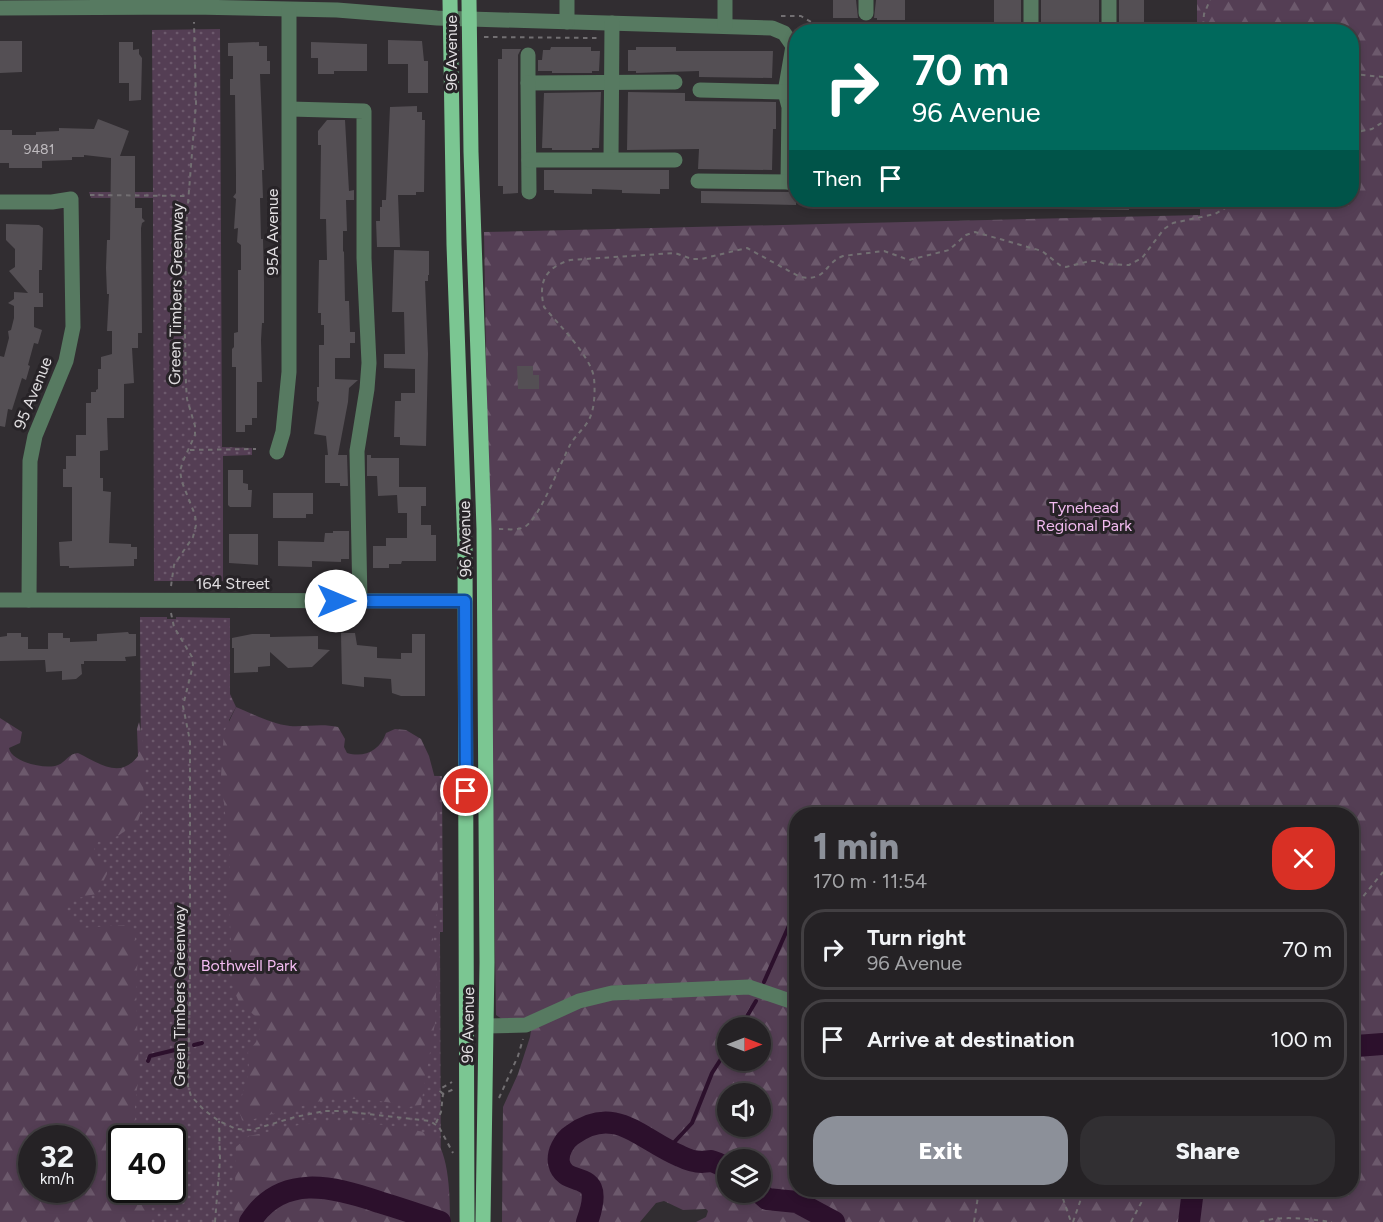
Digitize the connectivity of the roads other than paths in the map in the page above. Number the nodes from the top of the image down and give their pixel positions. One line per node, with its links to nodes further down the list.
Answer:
1 (450, 0): 9 (main road, 96 Avenue)
2 (469, 0): 10 (main road, 96 Avenue)
3 (567, 0): 11 (street)
4 (725, 0): 15 (street)
5 (1031, 0): 13 (street)
6 (1109, 0): 14 (street)
7 (0, 8): 8 (street)
8 (289, 10): 9 (street); 25 (street, 95A Avenue)
9 (450, 18): 10 (street); 37 (main road, 96 Avenue)
10 (469, 19): 11 (street); 38 (main road, 96 Avenue)
11 (567, 22): 12 (street)
12 (612, 23): 15 (street); 19 (street)
13 (1031, 24)
14 (1109, 24)
15 (725, 25): 16 (street)
16 (789, 38)
17 (528, 55): 21 (street)
18 (789, 75): 23 (street)
19 (611, 81): 20 (street); 21 (street); 26 (street)
20 (675, 82)
21 (528, 83): 27 (street)
22 (700, 90): 23 (street)
23 (785, 92): 24 (street)
24 (789, 107)
25 (290, 109): 33 (street, 95A Avenue); 36 (street)
26 (611, 159): 27 (street); 28 (street)
27 (529, 160): 31 (street)
28 (675, 160)
29 (698, 181): 30 (street)
30 (789, 182)
31 (529, 192)
32 (0, 202): 35 (street, 95 Avenue)
33 (277, 452)
34 (0, 600): 35 (street, 164 Street)
35 (29, 600): 36 (street, 164 Street)
36 (360, 601): 37 (street, 164 Street)
37 (465, 601): 38 (main road); 41 (main road, 96 Avenue)
38 (484, 630): 40 (main road, 96 Avenue)
39 (789, 1001): 40 (street)
40 (486, 1026): 41 (main road, 96 Avenue)
41 (475, 1195): 42 (main road, 96 Avenue); 43 (main road, 96 Avenue)
42 (467, 1222)
43 (483, 1222)

